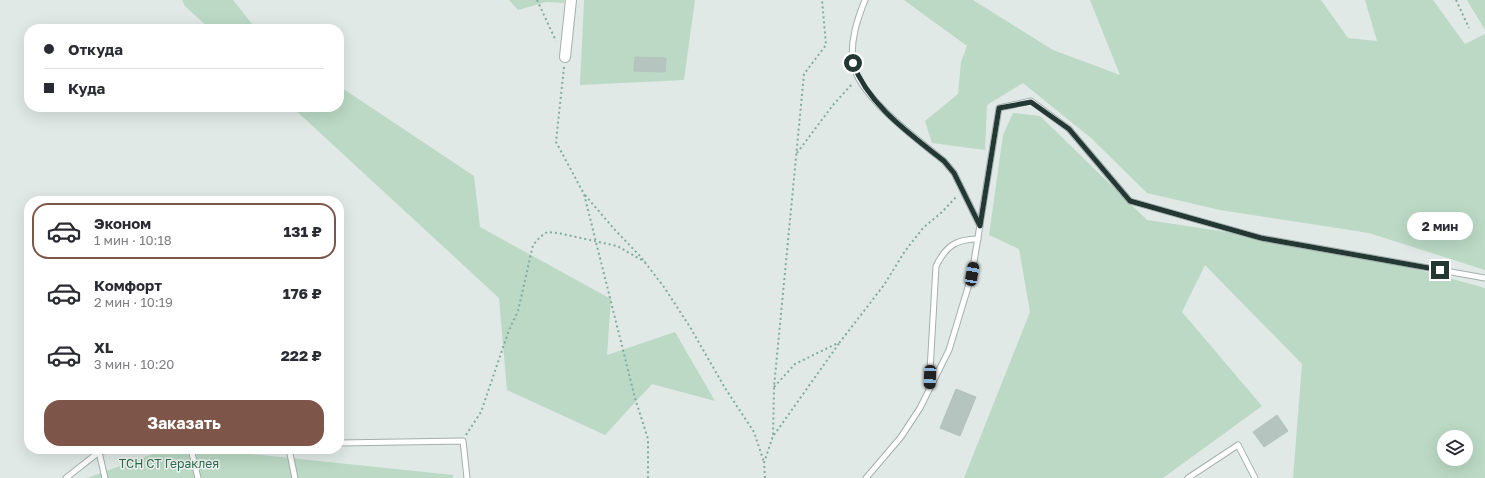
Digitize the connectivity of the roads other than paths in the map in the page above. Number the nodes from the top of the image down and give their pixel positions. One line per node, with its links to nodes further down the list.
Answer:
1 (571, 0): 3 (street)
2 (865, 0): 4 (lane)
3 (565, 57)
4 (980, 226): 5 (lane); 6 (lane)
5 (978, 239): 7 (lane); 7 (lane)
6 (1485, 278)
7 (929, 391): 18 (lane)
8 (344, 443): 17 (lane)
9 (96, 454): 13 (lane)
10 (99, 454): 14 (lane)
11 (192, 454): 15 (lane)
12 (290, 454): 16 (lane)
13 (66, 478)
14 (105, 478)
15 (198, 478)
16 (295, 478)
17 (467, 478)
18 (866, 478)
19 (1188, 478): 20 (lane)
20 (1255, 478)

